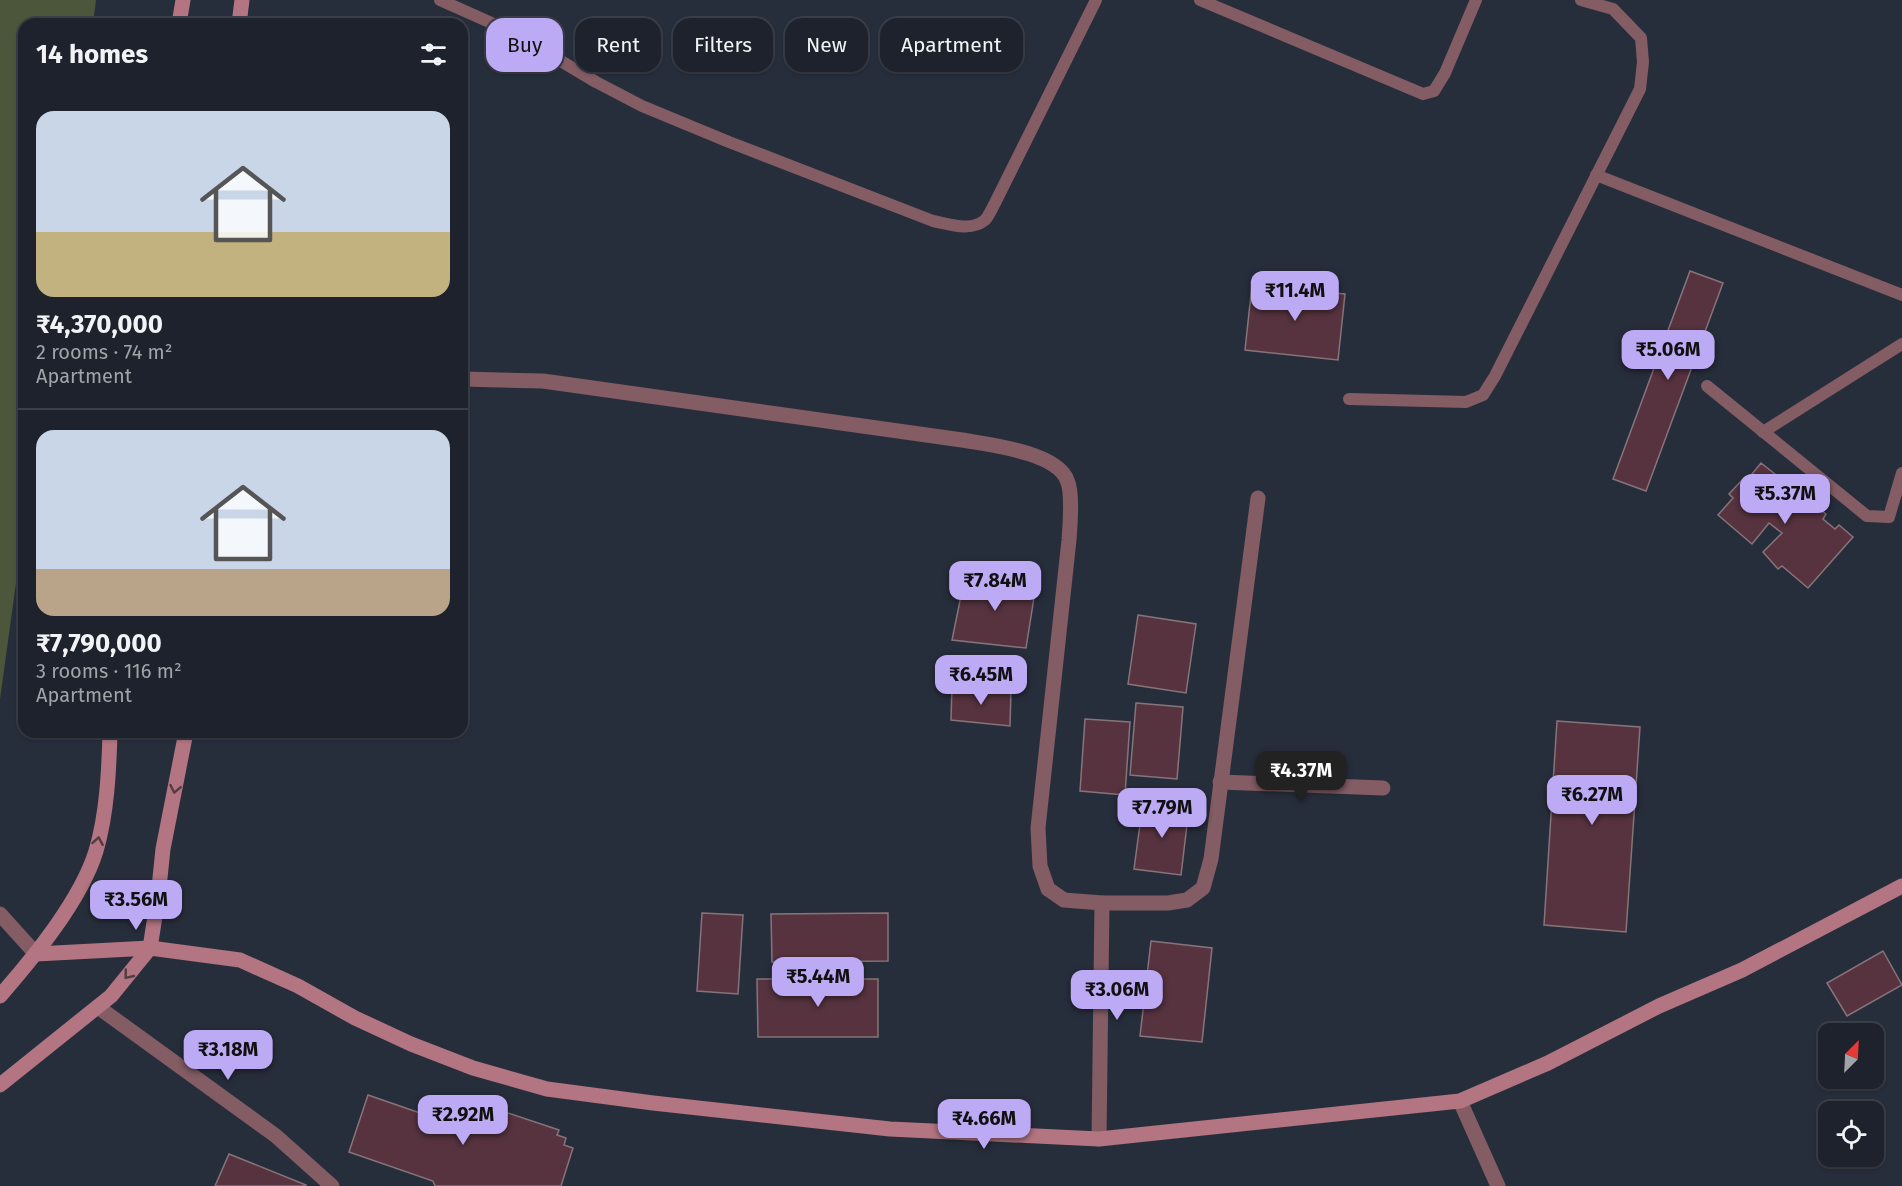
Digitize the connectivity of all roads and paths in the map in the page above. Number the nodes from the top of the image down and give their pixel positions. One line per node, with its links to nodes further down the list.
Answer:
1 (183, 0): 8 (street)
2 (242, 0): 9 (street)
3 (440, 0): 4 (lane)
4 (1096, 0)
5 (1200, 0): 6 (lane)
6 (1476, 0)
7 (1581, 0): 10 (lane)
8 (180, 18)
9 (240, 18)
10 (1596, 175): 11 (lane); 15 (lane)
11 (1902, 295)
12 (1902, 344): 16 (lane)
13 (468, 379): 24 (street)
14 (1707, 387): 16 (lane)
15 (1349, 399)
16 (1763, 432): 17 (lane)
17 (1902, 473)
18 (1258, 498): 21 (street)
19 (110, 738): 27 (street, one-way to 19)
20 (185, 738): 26 (street, one-way to 26)
21 (1220, 782): 22 (street); 24 (street)
22 (1383, 788)
23 (1902, 886): 31 (street)
24 (1102, 903): 32 (street)
25 (0, 914): 27 (street)
26 (150, 948): 27 (street); 29 (street, one-way to 29); 32 (street)
27 (36, 954): 28 (street)
28 (0, 996)
29 (98, 1007): 30 (street); 33 (street)
30 (0, 1085)
31 (1460, 1101): 32 (street); 34 (street)
32 (1099, 1139)
33 (332, 1186)
34 (1498, 1186)

